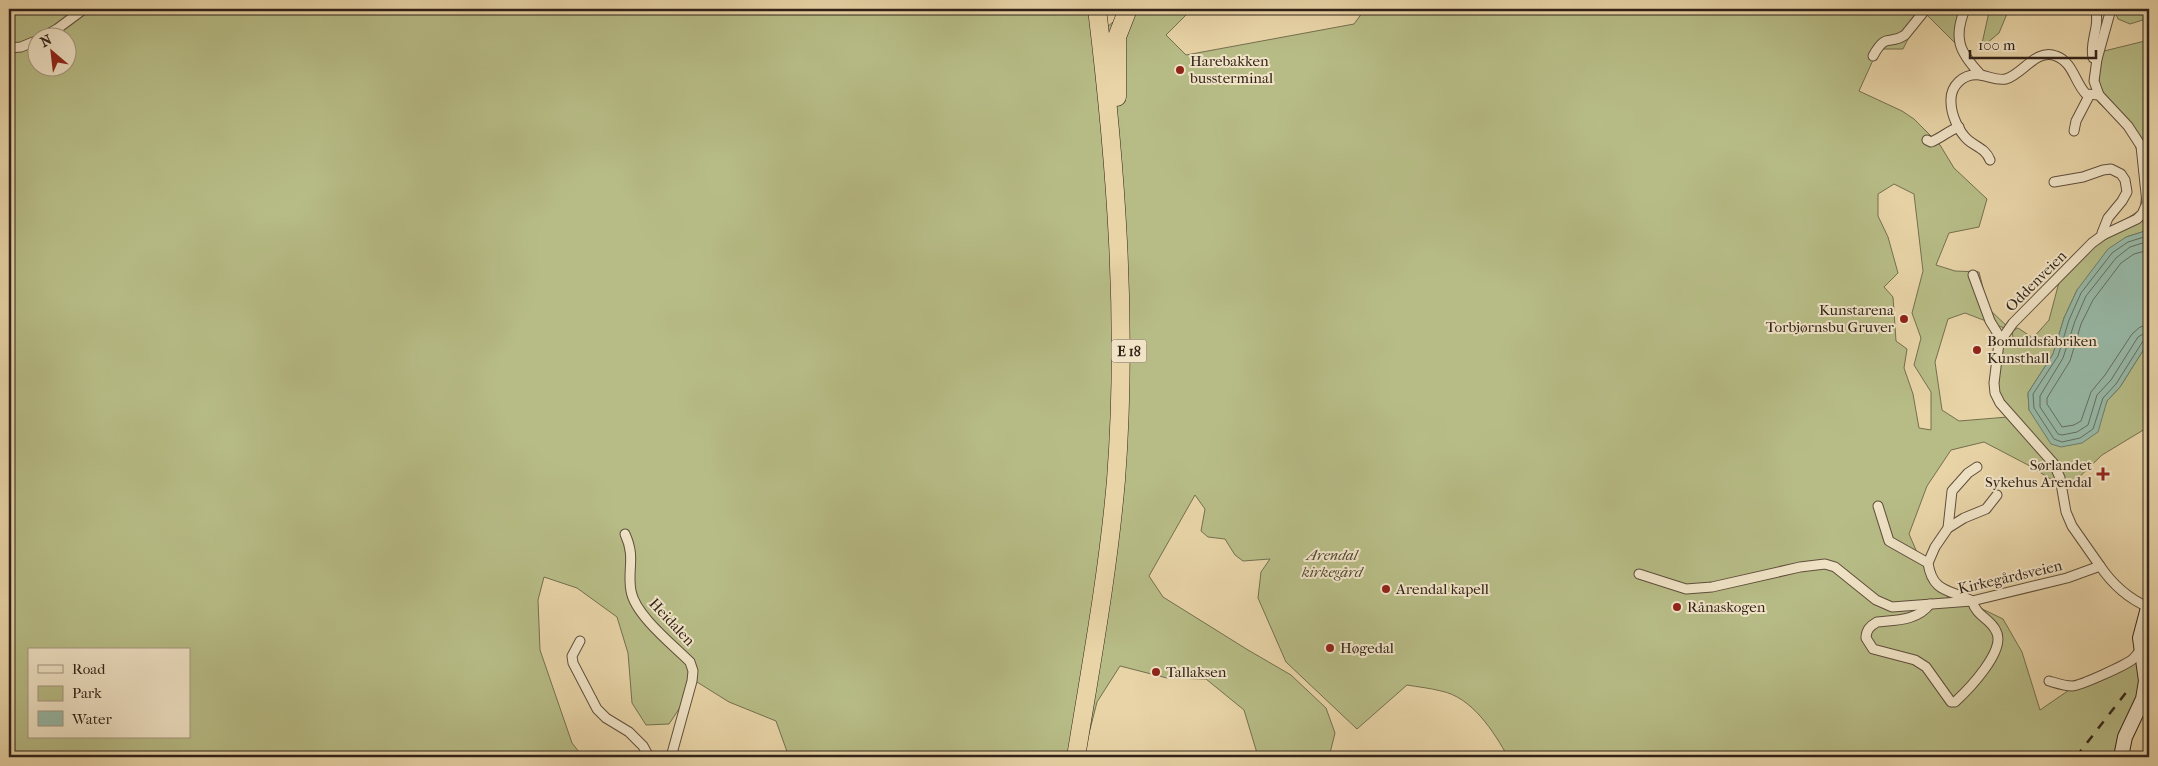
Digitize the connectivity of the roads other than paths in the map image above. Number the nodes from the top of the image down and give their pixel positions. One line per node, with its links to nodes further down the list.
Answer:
1 (84, 9): 9 (street)
2 (1099, 9): 41 (highway, E 18)
3 (1108, 9): 16 (highway, E 18)
4 (1128, 9): 16 (highway, E 18)
5 (1926, 9): 12 (street)
6 (1965, 9): 14 (street)
7 (2095, 9): 13 (street)
8 (2111, 9): 13 (street)
9 (59, 28)
10 (28, 44): 11 (street)
11 (9, 48)
12 (1873, 56)
13 (2097, 60): 15 (street)
14 (1981, 75): 15 (street, Oddenveien); 17 (street)
15 (2094, 96): 18 (street); 22 (street, Oddenveien)
16 (1117, 112): 42 (highway, E 18)
17 (1959, 127): 19 (street); 20 (street)
18 (2074, 131)
19 (1927, 140)
20 (1990, 160)
21 (2054, 182): 22 (street)
22 (2103, 235): 24 (street, Oddenveien)
23 (1974, 275): 24 (street)
24 (2001, 339): 31 (street, Oddenveien)
25 (1977, 467): 28 (street)
26 (1997, 495): 28 (street)
27 (1878, 506): 30 (street)
28 (1948, 528): 30 (street)
29 (625, 534): 40 (street, Heidalen)
30 (1928, 563): 33 (street)
31 (2100, 566): 33 (street, Kirkegårdsveien); 35 (street)
32 (1639, 574): 34 (street, Kirkegårdsveien)
33 (1972, 601): 34 (street, Kirkegårdsveien); 34 (street)
34 (1930, 604)
35 (2149, 606): 37 (main road)
36 (580, 641): 39 (street)
37 (2146, 645): 38 (street); 43 (main road)
38 (2049, 681)
39 (649, 757)
40 (671, 757)
41 (1076, 757)
42 (1087, 757)
43 (2121, 757)

